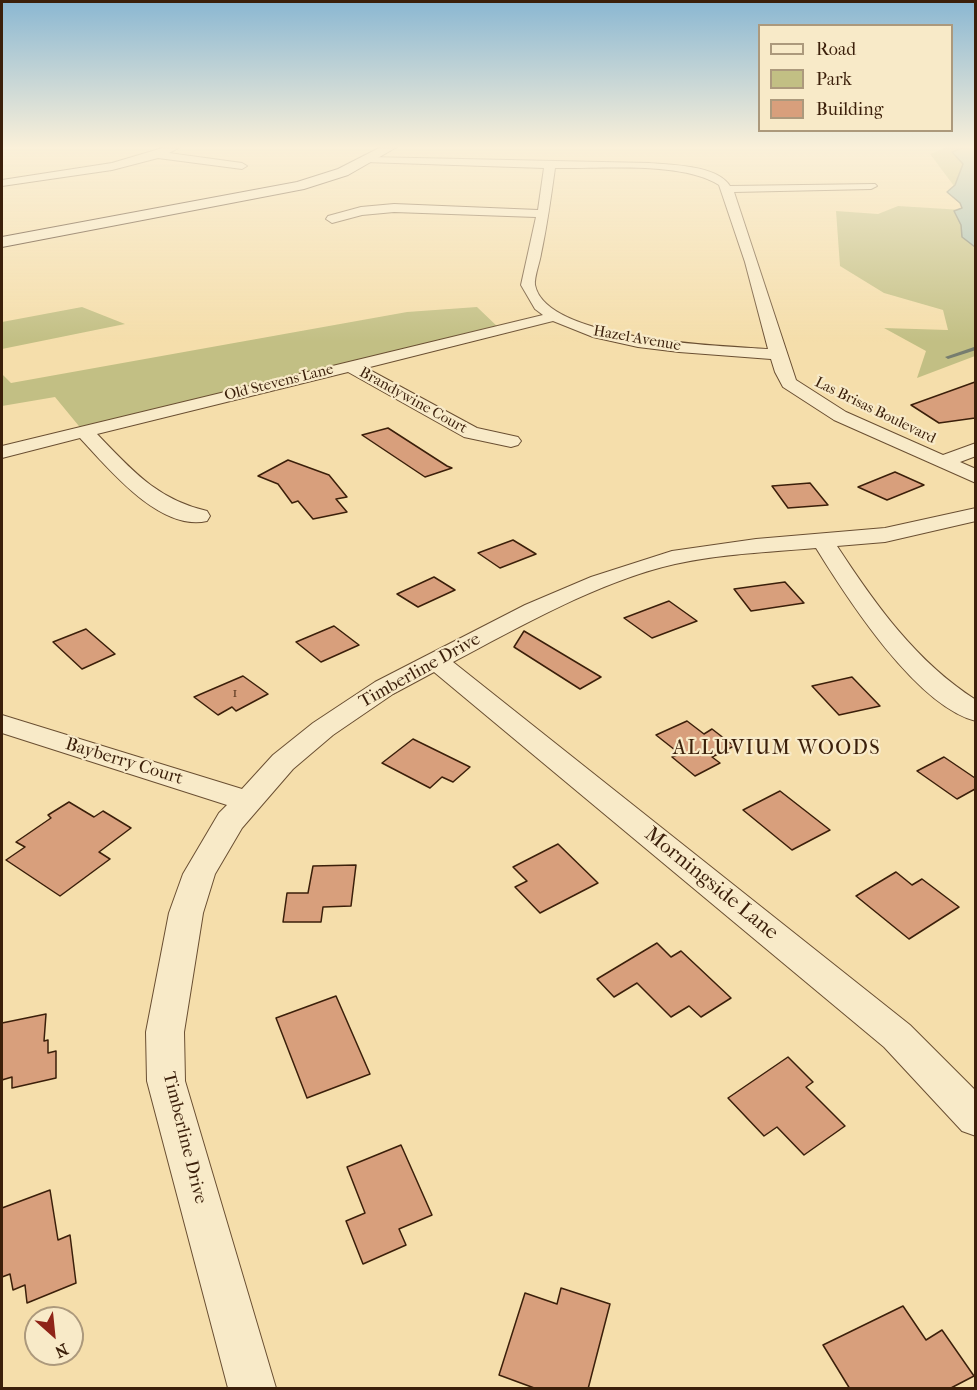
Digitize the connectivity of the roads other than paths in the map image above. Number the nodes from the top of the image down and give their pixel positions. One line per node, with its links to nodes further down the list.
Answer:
1 (162, 212): 7 (street)
2 (362, 212): 6 (street)
3 (490, 212): 5 (street)
4 (735, 212): 9 (street, Las Brisas Boulevard)
5 (543, 214): 8 (street, Hazel Avenue)
6 (332, 219)
7 (2, 242)
8 (556, 316): 9 (street, Hazel Avenue); 10 (street, Old Stevens Lane)
9 (778, 354): 15 (street, Las Brisas Boulevard)
10 (350, 366): 11 (street, Old Stevens Lane); 12 (street, Brandywine Court)
11 (84, 431): 14 (street, Old Stevens Lane); 18 (street)
12 (511, 441)
13 (975, 449): 15 (street)
14 (2, 452)
15 (943, 462): 16 (street, Las Brisas Boulevard)
16 (975, 477)
17 (975, 514): 19 (street, Timberline Drive)
18 (199, 516)
19 (822, 540): 20 (street, Timberline Drive); 21 (street)
20 (436, 661): 23 (street, Timberline Drive); 24 (street, Morningside Lane)
21 (975, 713)
22 (2, 724): 23 (street, Bayberry Court)
23 (247, 801): 25 (street, Timberline Drive)
24 (975, 1118)
25 (252, 1389)

